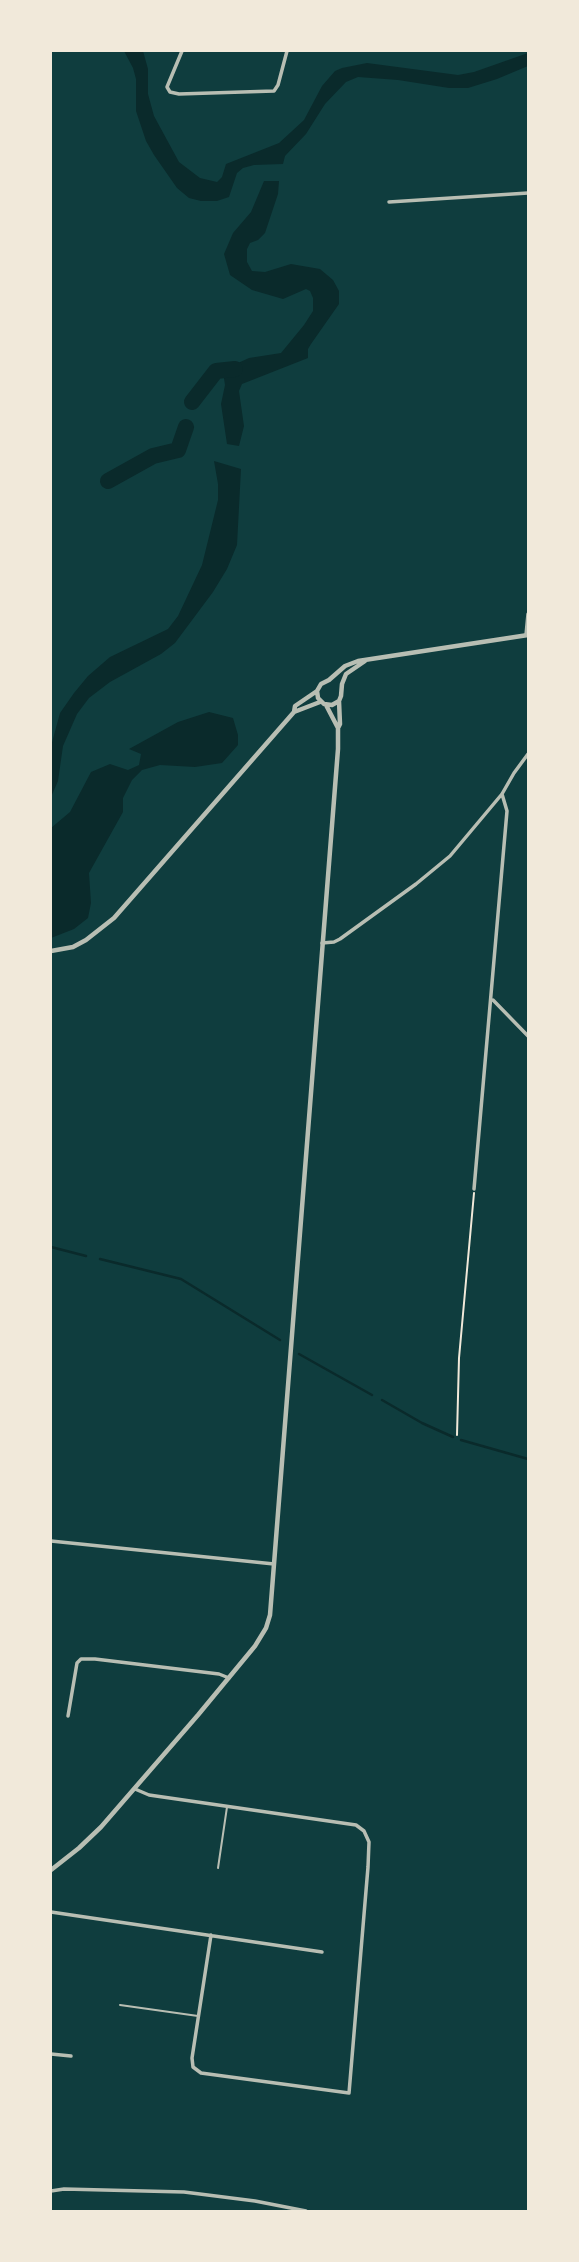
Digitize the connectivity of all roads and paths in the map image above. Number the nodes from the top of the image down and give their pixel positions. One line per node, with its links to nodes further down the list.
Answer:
1 (182, 51): 2 (street)
2 (287, 51)
3 (528, 193): 4 (street)
4 (389, 202)
5 (528, 614): 6 (street)
6 (527, 635): 7 (street)
7 (365, 661): 8 (street); 9 (street)
8 (329, 680): 9 (street); 10 (street)
9 (341, 688): 11 (street)
10 (317, 691): 12 (street); 14 (street)
11 (339, 701): 13 (street); 15 (street)
12 (320, 702): 13 (street); 14 (street)
13 (326, 705): 15 (street)
14 (294, 712): 19 (street)
15 (338, 728): 18 (street)
16 (528, 754): 17 (street)
17 (502, 794): 18 (street); 20 (street)
18 (322, 943): 25 (street)
19 (51, 951)
20 (492, 999): 21 (street); 22 (street)
21 (528, 1036)
22 (474, 1189): 23 (path)
23 (457, 1434)
24 (51, 1542): 25 (street)
25 (274, 1564): 26 (street)
26 (229, 1678): 27 (street); 28 (street)
27 (68, 1716)
28 (135, 1788): 29 (street); 31 (street)
29 (228, 1806): 30 (lane); 36 (street)
30 (218, 1868)
31 (51, 1870)
32 (51, 1912): 33 (street)
33 (211, 1935): 34 (street); 36 (street)
34 (322, 1952)
35 (120, 2005): 36 (lane)
36 (198, 2016)
37 (51, 2054): 38 (street)
38 (71, 2056)
39 (51, 2191): 40 (street)
40 (306, 2211)

